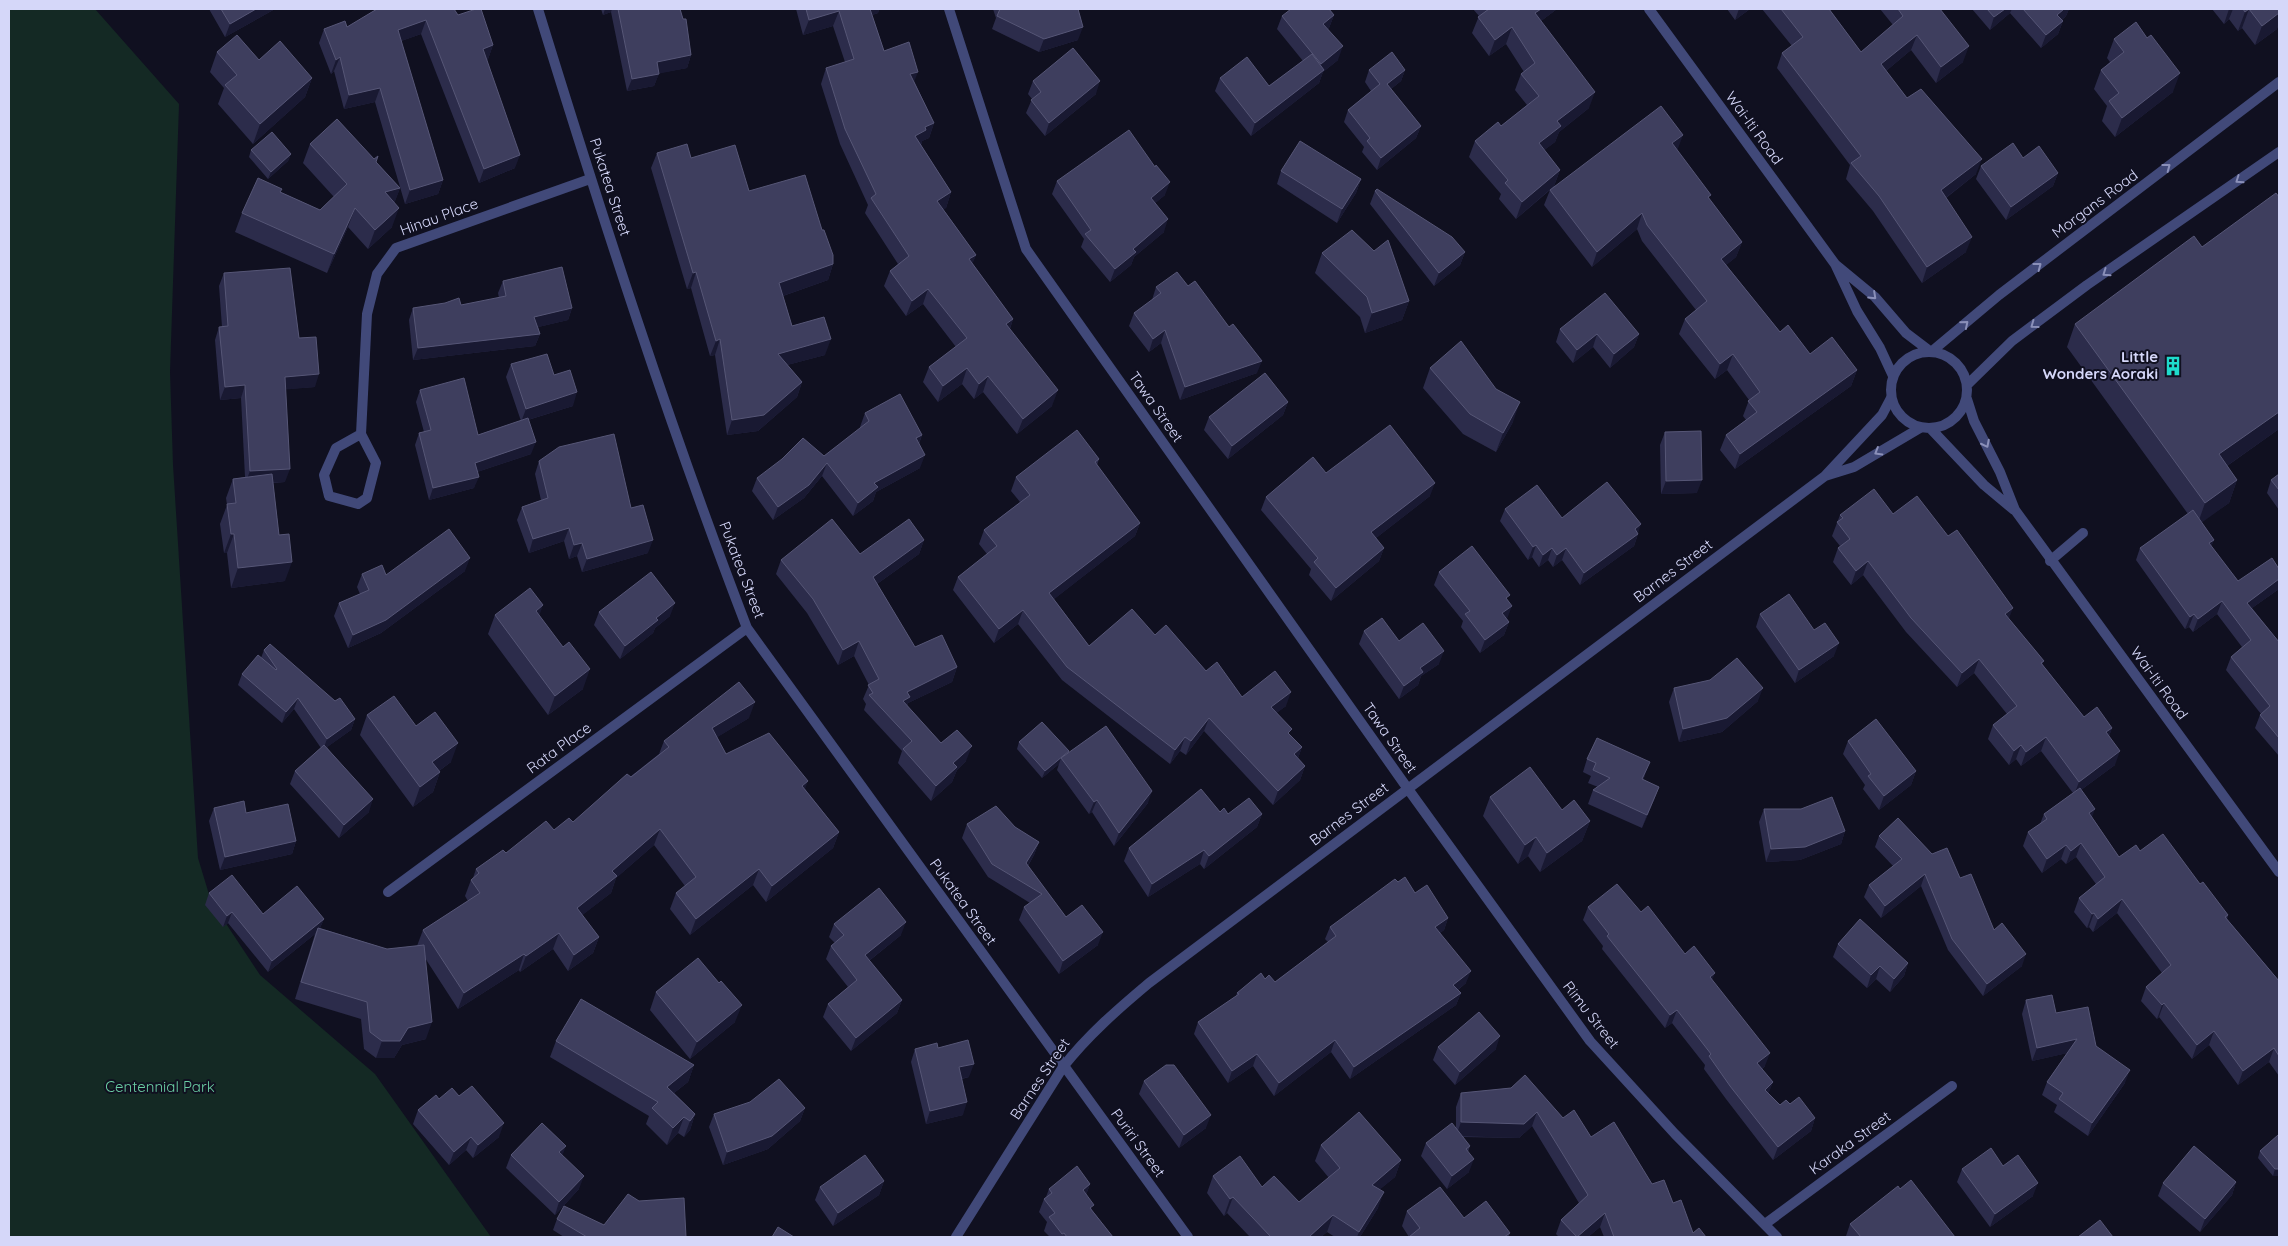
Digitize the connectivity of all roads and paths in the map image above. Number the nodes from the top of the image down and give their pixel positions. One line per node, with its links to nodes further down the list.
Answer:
1 (538, 9): 6 (street, Pukatea Street)
2 (948, 9): 21 (street, Tawa Street)
3 (1649, 9): 7 (street, Wai-Iti Road)
4 (2279, 82): 8 (street, Morgans Road, one-way to 4)
5 (2279, 152): 10 (street, one-way to 10)
6 (590, 179): 15 (street, Hinau Place); 20 (street, Pukatea Street)
7 (1836, 264): 8 (street, Wai-Iti Road, one-way to 8); 9 (street, Wai-Iti Road)
8 (1931, 352): 9 (street); 10 (street)
9 (1893, 376): 11 (street)
10 (1968, 384): 12 (street)
11 (1892, 398): 13 (street); 16 (street, Barnes Street)
12 (1967, 400): 14 (street); 17 (street, Wai-Iti Road, one-way to 17)
13 (1920, 428): 14 (street); 16 (street, Barnes Street, one-way to 16)
14 (1930, 428): 17 (street, Wai-Iti Road)
15 (362, 434): 15 (street, Hinau Place)
16 (1825, 476): 21 (street, Barnes Street)
17 (2015, 510): 19 (street, Wai-Iti Road)
18 (2083, 533): 19 (street)
19 (2050, 561): 22 (street, Wai-Iti Road)
20 (748, 628): 23 (street, Rata Place); 24 (street, Pukatea Street)
21 (1408, 789): 24 (street, Barnes Street); 26 (street, Rimu Street)
22 (2279, 872)
23 (388, 892)
24 (1063, 1067): 27 (street, Barnes Street); 28 (street, Puriri Street)
25 (1952, 1086): 26 (street, Karaka Street)
26 (1764, 1224): 29 (street, Rimu Street)
27 (956, 1237)
28 (1188, 1237)
29 (1777, 1237)

